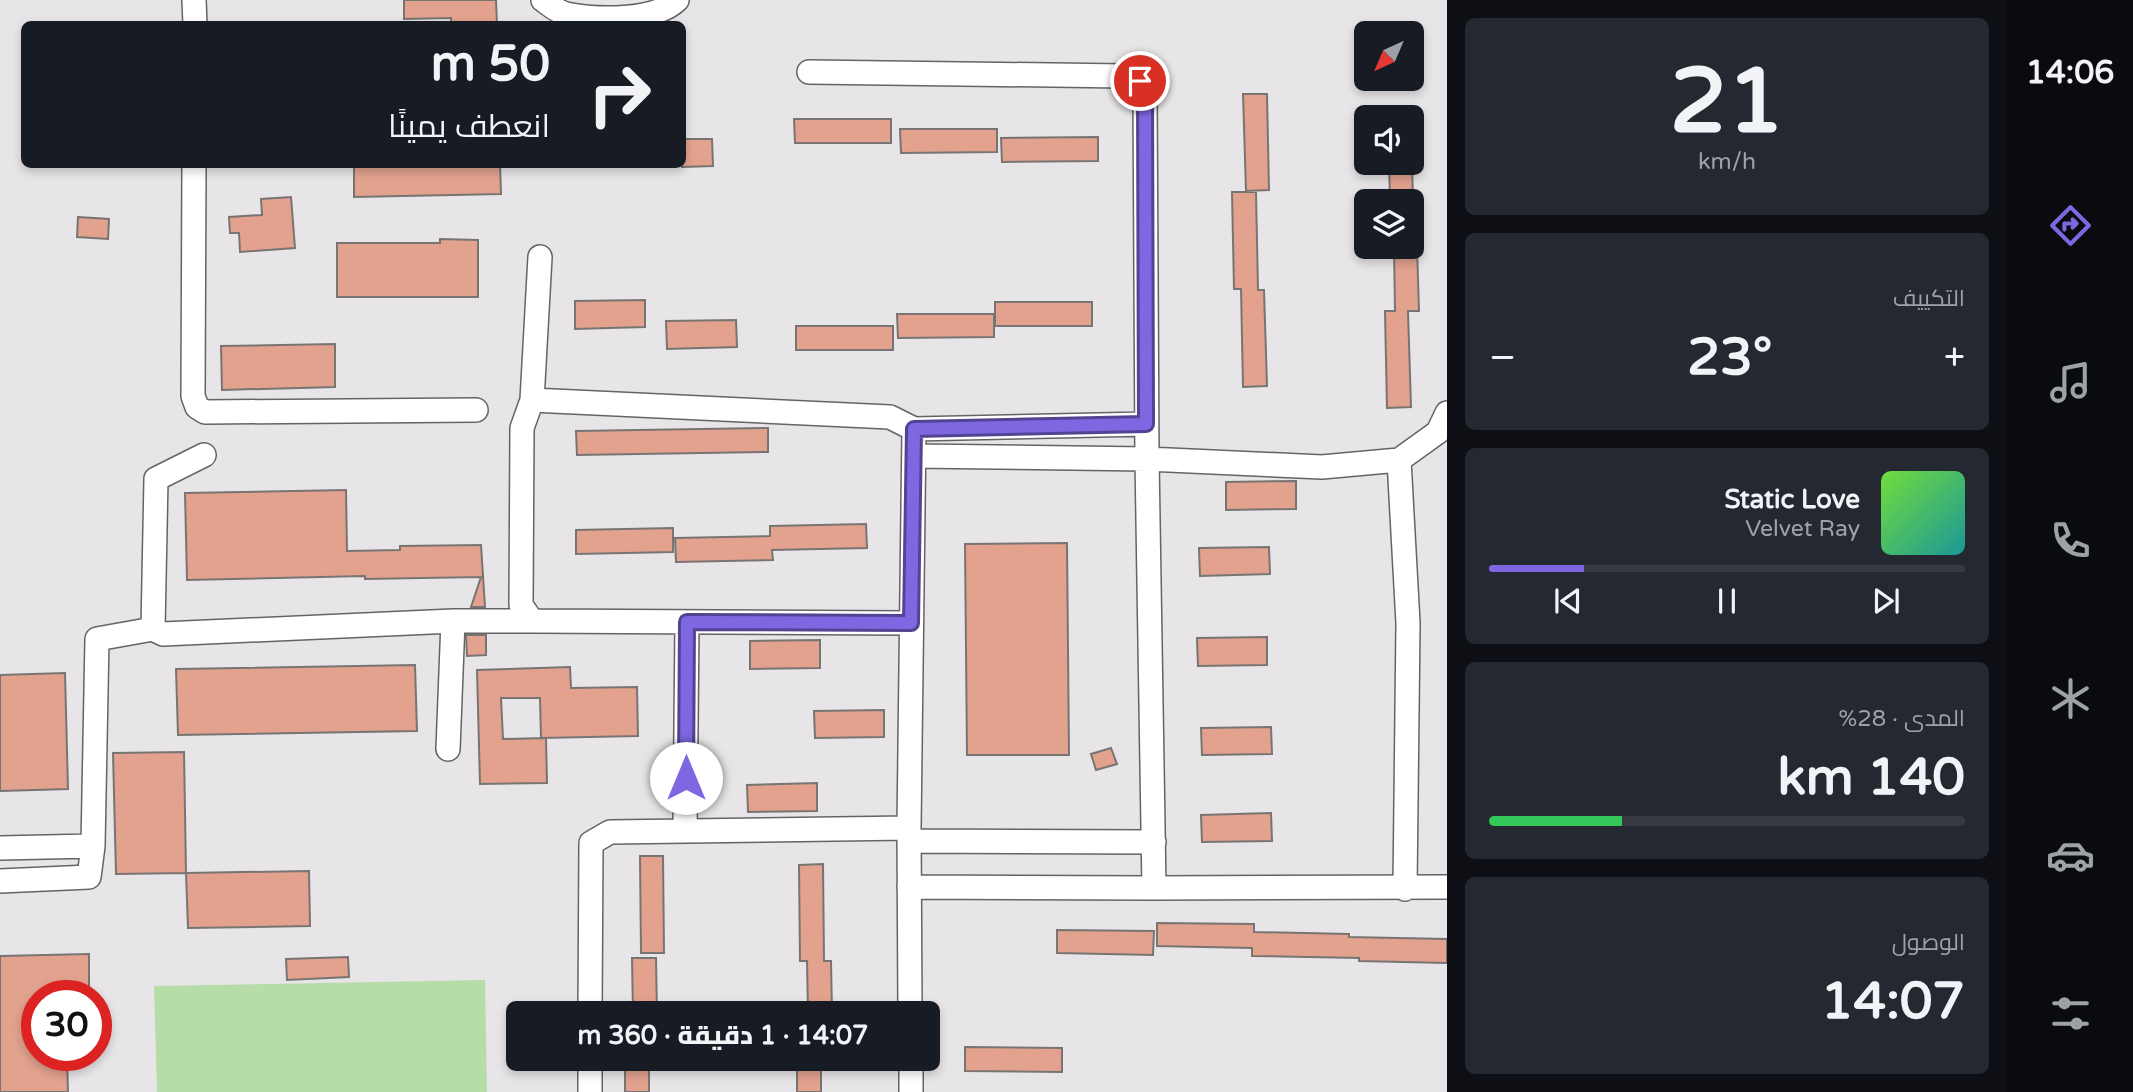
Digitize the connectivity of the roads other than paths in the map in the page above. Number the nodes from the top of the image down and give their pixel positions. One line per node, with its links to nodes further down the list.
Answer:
1 (194, 0): 4 (street)
2 (543, 0): 3 (street)
3 (677, 0)
4 (195, 21)
5 (809, 72): 11 (street)
6 (194, 168): 9 (street)
7 (540, 257): 8 (street)
8 (532, 400): 12 (street); 18 (street)
9 (476, 410)
10 (1447, 412): 16 (street)
11 (1146, 424): 12 (street); 15 (street)
12 (914, 429): 14 (street)
13 (204, 455): 21 (street)
14 (914, 456): 15 (street); 20 (street)
15 (1147, 459): 16 (street); 25 (street)
16 (1399, 460): 32 (street)
17 (453, 621): 18 (street); 21 (street); 22 (street)
18 (532, 621): 19 (street)
19 (687, 622): 20 (street); 23 (street)
20 (911, 623): 24 (street)
21 (153, 629): 26 (street)
22 (448, 748)
23 (685, 830): 24 (street); 33 (street)
24 (909, 835): 25 (street); 29 (street)
25 (1154, 842): 31 (street)
26 (93, 846): 27 (street); 28 (street)
27 (0, 848)
28 (0, 881)
29 (909, 887): 31 (street); 34 (street)
30 (1447, 887): 32 (street)
31 (1154, 888): 32 (street)
32 (1405, 888)
33 (590, 1001)
34 (910, 1001)
35 (590, 1071): 37 (street)
36 (911, 1071): 38 (street)
37 (590, 1092)
38 (911, 1092)

